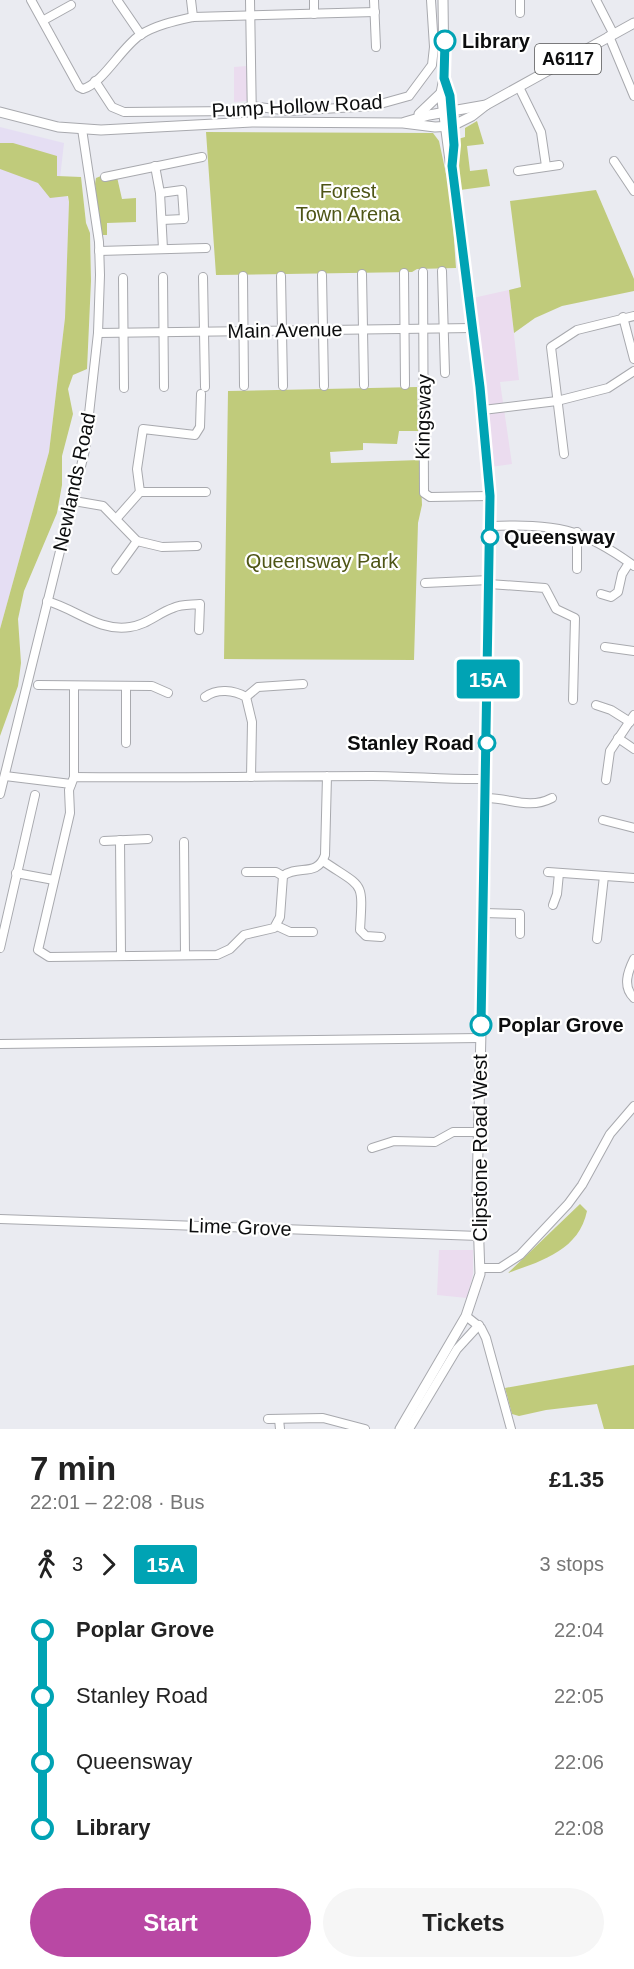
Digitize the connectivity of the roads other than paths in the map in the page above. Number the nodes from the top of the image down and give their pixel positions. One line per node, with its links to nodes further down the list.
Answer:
1 (31, 0): 17 (street)
2 (117, 0): 19 (street)
3 (191, 0): 16 (street)
4 (250, 0): 15 (street)
5 (314, 0): 14 (street)
6 (374, 0): 12 (street)
7 (431, 0): 27 (street, Pump Hollow Road)
8 (443, 0): 22 (main road, Clipstone Road West)
9 (519, 0): 13 (street)
10 (596, 0): 20 (street)
11 (71, 5): 17 (street)
12 (375, 12): 14 (street); 21 (street)
13 (520, 13)
14 (314, 14): 15 (street)
15 (250, 16): 16 (street); 27 (street)
16 (193, 18): 19 (street)
17 (44, 20): 23 (street)
18 (634, 23): 20 (main road, A6117)
19 (141, 35): 23 (street)
20 (611, 35): 24 (main road, A6117); 26 (street)
21 (376, 47)
22 (444, 78): 25 (main road, Clipstone Road West); 29 (main road, Clipstone Road West)
23 (95, 81): 27 (street, Pump Hollow Road)
24 (519, 87): 29 (main road, A6117); 37 (street)
25 (441, 93): 29 (main road, Clipstone Road West); 30 (main road)
26 (634, 96)
27 (252, 106): 31 (street)
28 (0, 112): 32 (main road, A6117)
29 (447, 120): 30 (main road, Pump Hollow Road / A6117); 62 (main road, Clipstone Road West)
30 (408, 121): 31 (main road, Pump Hollow Road / A6117)
31 (252, 122): 32 (main road, Pump Hollow Road / A6117)
32 (82, 129): 45 (street, Newlands Road)
33 (202, 157): 36 (street)
34 (614, 161): 40 (street)
35 (559, 165): 37 (street)
36 (155, 166): 39 (street); 41 (street)
37 (546, 166): 38 (street)
38 (518, 171)
39 (105, 177)
40 (634, 191)
41 (160, 193): 42 (street); 42 (street)
42 (162, 220): 44 (street)
43 (206, 248): 44 (street)
44 (163, 249): 45 (street)
45 (99, 251): 68 (street, Newlands Road)
46 (423, 272): 59 (street, Kingsway)
47 (442, 272): 60 (street)
48 (404, 273): 58 (street)
49 (362, 274): 61 (street)
50 (322, 275): 63 (street)
51 (243, 276): 64 (street)
52 (281, 276): 65 (street)
53 (163, 277): 67 (street)
54 (203, 277): 66 (street)
55 (123, 278): 69 (street)
56 (634, 316): 57 (street)
57 (623, 318): 70 (street); 80 (street)
58 (404, 327): 59 (street, Main Avenue); 61 (street, Main Avenue); 73 (street)
59 (423, 327): 60 (street, Main Avenue); 85 (street, Kingsway)
60 (442, 327): 62 (street, Main Avenue); 72 (street)
61 (362, 328): 63 (street, Main Avenue); 77 (street)
62 (473, 328): 81 (main road, Clipstone Road West)
63 (323, 329): 65 (street, Main Avenue); 76 (street)
64 (243, 330): 65 (street, Main Avenue); 66 (street, Main Avenue); 74 (street)
65 (283, 330): 75 (street)
66 (204, 331): 67 (street, Main Avenue); 83 (street)
67 (163, 332): 69 (street, Main Avenue); 78 (street)
68 (98, 333): 69 (street, Main Avenue); 86 (street, Newlands Road)
69 (123, 333): 79 (street)
70 (634, 359)
71 (634, 371): 80 (street)
72 (445, 373)
73 (405, 385)
74 (244, 386)
75 (283, 386)
76 (324, 386)
77 (364, 386)
78 (164, 387)
79 (124, 388)
80 (558, 401): 81 (street); 82 (street)
81 (483, 410): 85 (main road, Clipstone Road West)
82 (564, 454)
83 (140, 492): 84 (street); 87 (street)
84 (206, 492)
85 (490, 496): 88 (main road, Clipstone Road West)
86 (74, 501): 87 (street); 98 (street, Newlands Road)
87 (117, 518): 90 (street)
88 (490, 526): 89 (street); 95 (main road, Clipstone Road West)
89 (577, 532): 92 (street); 93 (street)
90 (137, 541): 91 (street); 94 (street)
91 (197, 546)
92 (632, 565): 97 (street)
93 (577, 569)
94 (116, 570)
95 (489, 582): 96 (street); 109 (street); 118 (main road, Clipstone Road West)
96 (425, 583)
97 (601, 594)
98 (47, 601): 99 (street); 115 (street, Newlands Road)
99 (199, 630)
100 (605, 647): 101 (street)
101 (634, 651)
102 (303, 684): 108 (street)
103 (38, 685): 104 (street)
104 (74, 686): 105 (street); 119 (street)
105 (126, 687): 106 (street); 113 (street)
106 (168, 693)
107 (205, 697): 108 (street)
108 (246, 698): 117 (street)
109 (573, 700)
110 (596, 705): 111 (street)
111 (632, 719): 112 (street)
112 (618, 738): 114 (street); 120 (street)
113 (126, 743)
114 (634, 749)
115 (5, 776): 119 (street); 121 (street, Newlands Road)
116 (327, 776): 117 (street); 118 (street); 131 (street)
117 (251, 777): 119 (street)
118 (487, 779): 123 (main road, Clipstone Road West)
119 (73, 780): 139 (street)
120 (606, 780)
121 (0, 794)
122 (35, 795): 134 (street)
123 (487, 798): 124 (street); 141 (main road, Clipstone Road West)
124 (552, 798)
125 (603, 820): 126 (street)
126 (634, 828)
127 (147, 839): 128 (street)
128 (120, 840): 129 (street); 148 (street)
129 (104, 841)
130 (184, 842): 149 (street)
131 (323, 861): 136 (street); 145 (street)
132 (246, 872): 136 (street)
133 (548, 872): 135 (street)
134 (16, 873): 139 (street); 147 (street)
135 (559, 873): 137 (street); 140 (street)
136 (283, 876): 142 (street)
137 (604, 876): 138 (street); 146 (street)
138 (634, 878)
139 (54, 880): 148 (street)
140 (552, 905)
141 (484, 913): 144 (street); 152 (main road, Clipstone Road West)
142 (277, 926): 143 (street); 149 (street)
143 (313, 932)
144 (520, 934)
145 (381, 936)
146 (597, 939)
147 (0, 948)
148 (121, 955): 149 (street)
149 (185, 955)
150 (633, 963): 151 (street)
151 (634, 998)
152 (481, 1038): 153 (street); 155 (main road, Clipstone Road West)
153 (0, 1044)
154 (634, 1106): 159 (street)
155 (479, 1132): 156 (street); 158 (main road, Clipstone Road West)
156 (372, 1148)
157 (0, 1218): 158 (street, Lime Grove)
158 (479, 1236): 159 (main road, Clipstone Road West)
159 (480, 1268): 160 (main road, Clipstone Road West)
160 (466, 1316): 161 (street); 166 (main road, Clipstone Road West)
161 (479, 1325): 167 (street); 168 (street)
162 (268, 1419): 163 (street)
163 (279, 1419): 164 (street); 165 (street)
164 (280, 1429)
165 (365, 1429)
166 (400, 1429)
167 (409, 1429)
168 (511, 1429)

